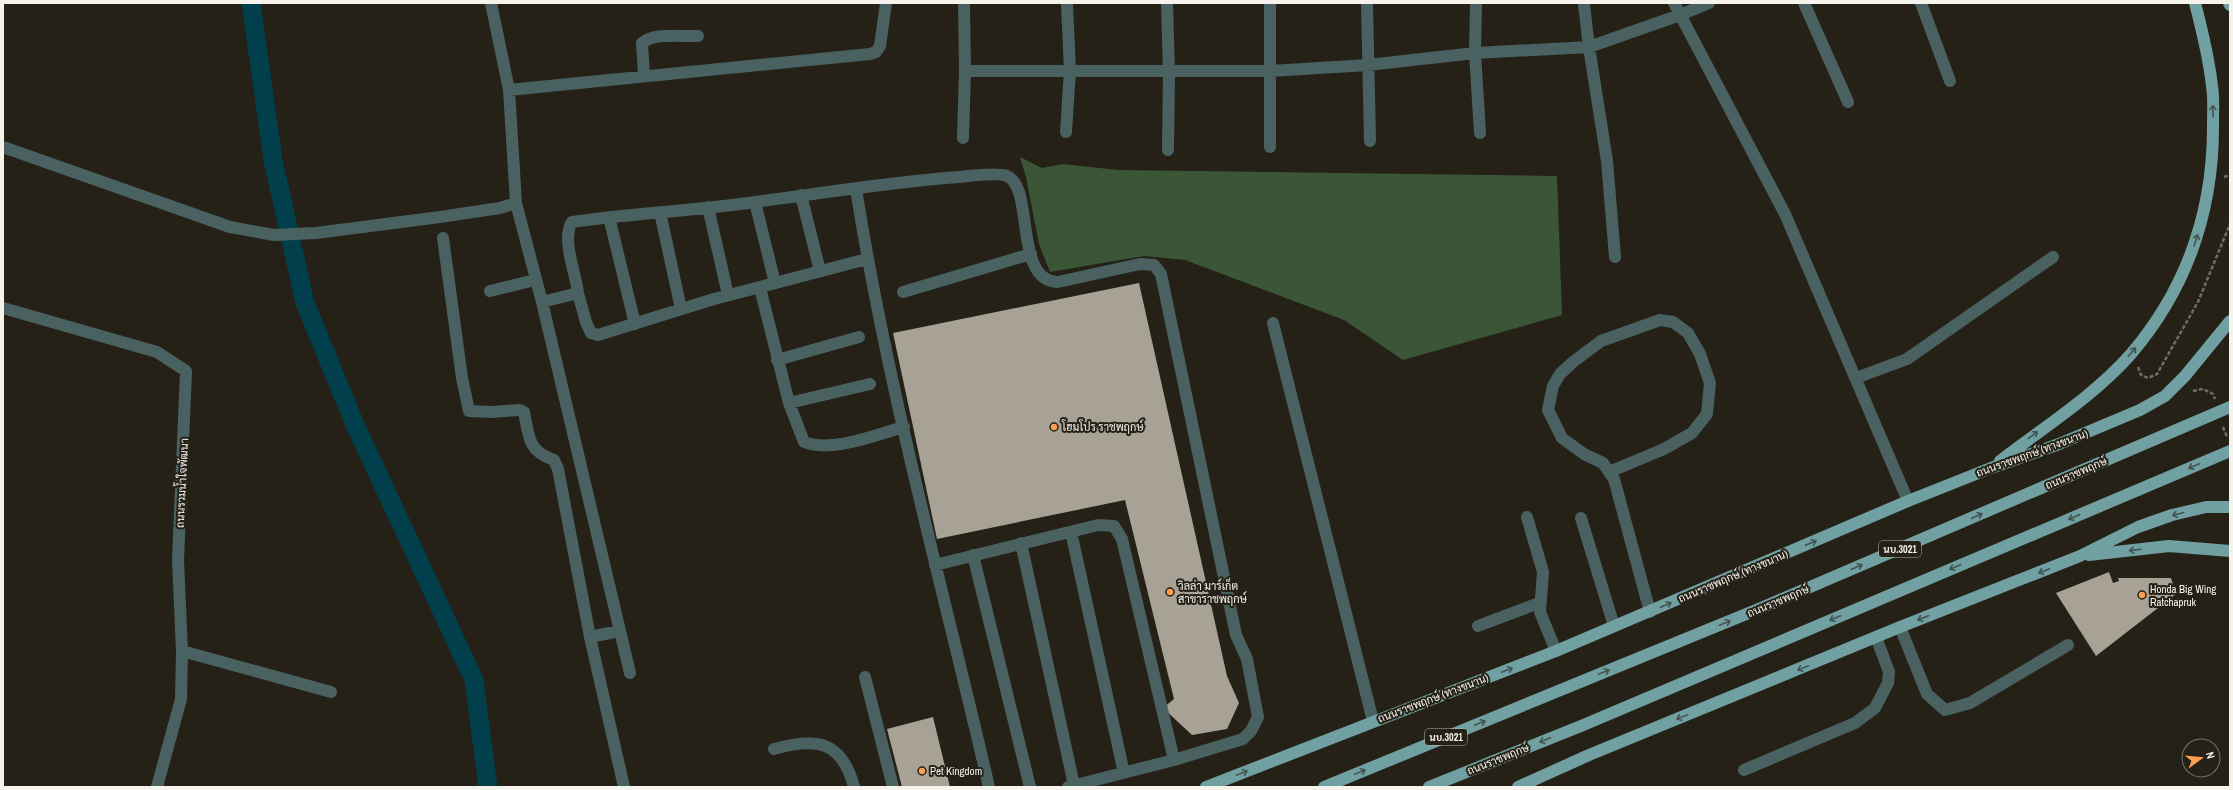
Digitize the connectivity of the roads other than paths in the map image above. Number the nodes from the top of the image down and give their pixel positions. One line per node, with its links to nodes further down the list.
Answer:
1 (491, 3): 26 (street)
2 (886, 3): 24 (street)
3 (964, 3): 21 (street)
4 (1167, 3): 23 (street)
5 (1270, 3): 22 (street)
6 (1368, 3): 19 (street)
7 (1476, 3): 18 (street)
8 (1674, 3): 15 (street)
9 (1709, 3): 15 (street)
10 (1804, 3): 27 (street)
11 (1921, 3): 25 (street)
12 (2195, 3): 69 (main road, one-way to 12)
13 (1067, 5): 20 (street)
14 (1584, 5): 17 (street)
15 (1680, 15): 17 (street); 63 (street)
16 (698, 36): 24 (street)
17 (1588, 47): 18 (street); 44 (street)
18 (1475, 53): 19 (street); 29 (street)
19 (1368, 65): 22 (street); 31 (street)
20 (1070, 70): 21 (street); 23 (street); 28 (street)
21 (965, 71): 30 (street)
22 (1270, 71): 23 (street); 33 (street)
23 (1169, 73): 34 (street)
24 (644, 76): 26 (street)
25 (1950, 80)
26 (509, 90): 38 (street)
27 (1848, 102)
28 (1066, 132)
29 (1480, 133)
30 (963, 138)
31 (1370, 140)
32 (3, 147): 38 (street)
33 (1270, 147)
34 (1168, 150)
35 (856, 189): 36 (street); 43 (street); 46 (street)
36 (801, 195): 37 (street); 47 (street)
37 (755, 202): 39 (street); 49 (street)
38 (516, 203): 48 (street)
39 (708, 207): 40 (street); 54 (street)
40 (660, 212): 41 (street); 57 (street)
41 (609, 217): 53 (street); 59 (street)
42 (443, 238): 87 (street)
43 (1031, 254): 52 (street); 97 (street)
44 (1615, 257)
45 (2053, 257): 63 (street)
46 (867, 259): 47 (street); 67 (street)
47 (820, 271): 49 (street)
48 (535, 280): 51 (street); 55 (street)
49 (774, 283): 50 (street)
50 (760, 288): 54 (street); 62 (street)
51 (490, 291)
52 (903, 292)
53 (578, 293): 55 (street); 59 (street)
54 (728, 295): 57 (street)
55 (542, 302): 86 (street)
56 (3, 308): 90 (street, ถนนรวมน้ำใจพัฒนา)
57 (681, 309): 59 (street)
58 (2230, 321): 69 (main road, ถนนราชพฤกษ์ (ทางขนาน))
59 (635, 324)
60 (1273, 324): 95 (street)
61 (859, 337): 62 (street)
62 (777, 360): 65 (street)
63 (1856, 378): 71 (street)
64 (870, 384): 65 (street)
65 (789, 403): 67 (street)
66 (2230, 407): 108 (main road, ถนนราชพฤกษ์ / นบ.3021, one-way to 66)
67 (904, 427): 80 (street)
68 (2230, 451): 109 (main road, ถนนราชพฤกษ์, one-way to 109)
69 (1991, 468): 71 (main road, ถนนราชพฤกษ์ (ทางขนาน))
70 (1609, 472): 70 (street); 82 (street)
71 (1908, 501): 82 (main road, ถนนราชพฤกษ์ (ทางขนาน), one-way to 71)
72 (2230, 507): 79 (main road, one-way to 79)
73 (1527, 517): 81 (street)
74 (1581, 518): 84 (street)
75 (1071, 532): 76 (street); 97 (street); 99 (street)
76 (1021, 544): 78 (street); 100 (street)
77 (2230, 551): 79 (main road, one-way to 79)
78 (973, 555): 80 (street); 106 (street)
79 (2080, 556): 85 (main road, one-way to 85)
80 (935, 565): 105 (street)
81 (1539, 604): 83 (street); 91 (street)
82 (1650, 612): 84 (main road, ถนนราชพฤกษ์ (ทางขนาน))
83 (1478, 626)
84 (1614, 626): 91 (main road, ถนนราชพฤกษ์ (ทางขนาน))
85 (1900, 627): 88 (main road); 89 (street)
86 (619, 631): 87 (street); 92 (street)
87 (590, 637): 102 (street)
88 (1876, 637): 98 (street); 110 (main road, one-way to 110)
89 (2068, 644)
90 (182, 651): 94 (street); 101 (street, ถนนรวมน้ำใจพัฒนา)
91 (1556, 651): 95 (main road, ถนนราชพฤกษ์ (ทางขนาน), one-way to 91)
92 (630, 673)
93 (865, 676): 104 (street)
94 (331, 692)
95 (1373, 721): 107 (main road, ถนนราชพฤกษ์ (ทางขนาน), one-way to 95)
96 (774, 749): 103 (street)
97 (1174, 760): 99 (street)
98 (1744, 770)
99 (1124, 773): 100 (street)
100 (1071, 786)
101 (157, 787)
102 (624, 787)
103 (854, 787)
104 (892, 787)
105 (989, 787)
106 (1030, 787)
107 (1206, 787)
108 (1324, 787)
109 (1428, 787)
110 (1519, 787)

